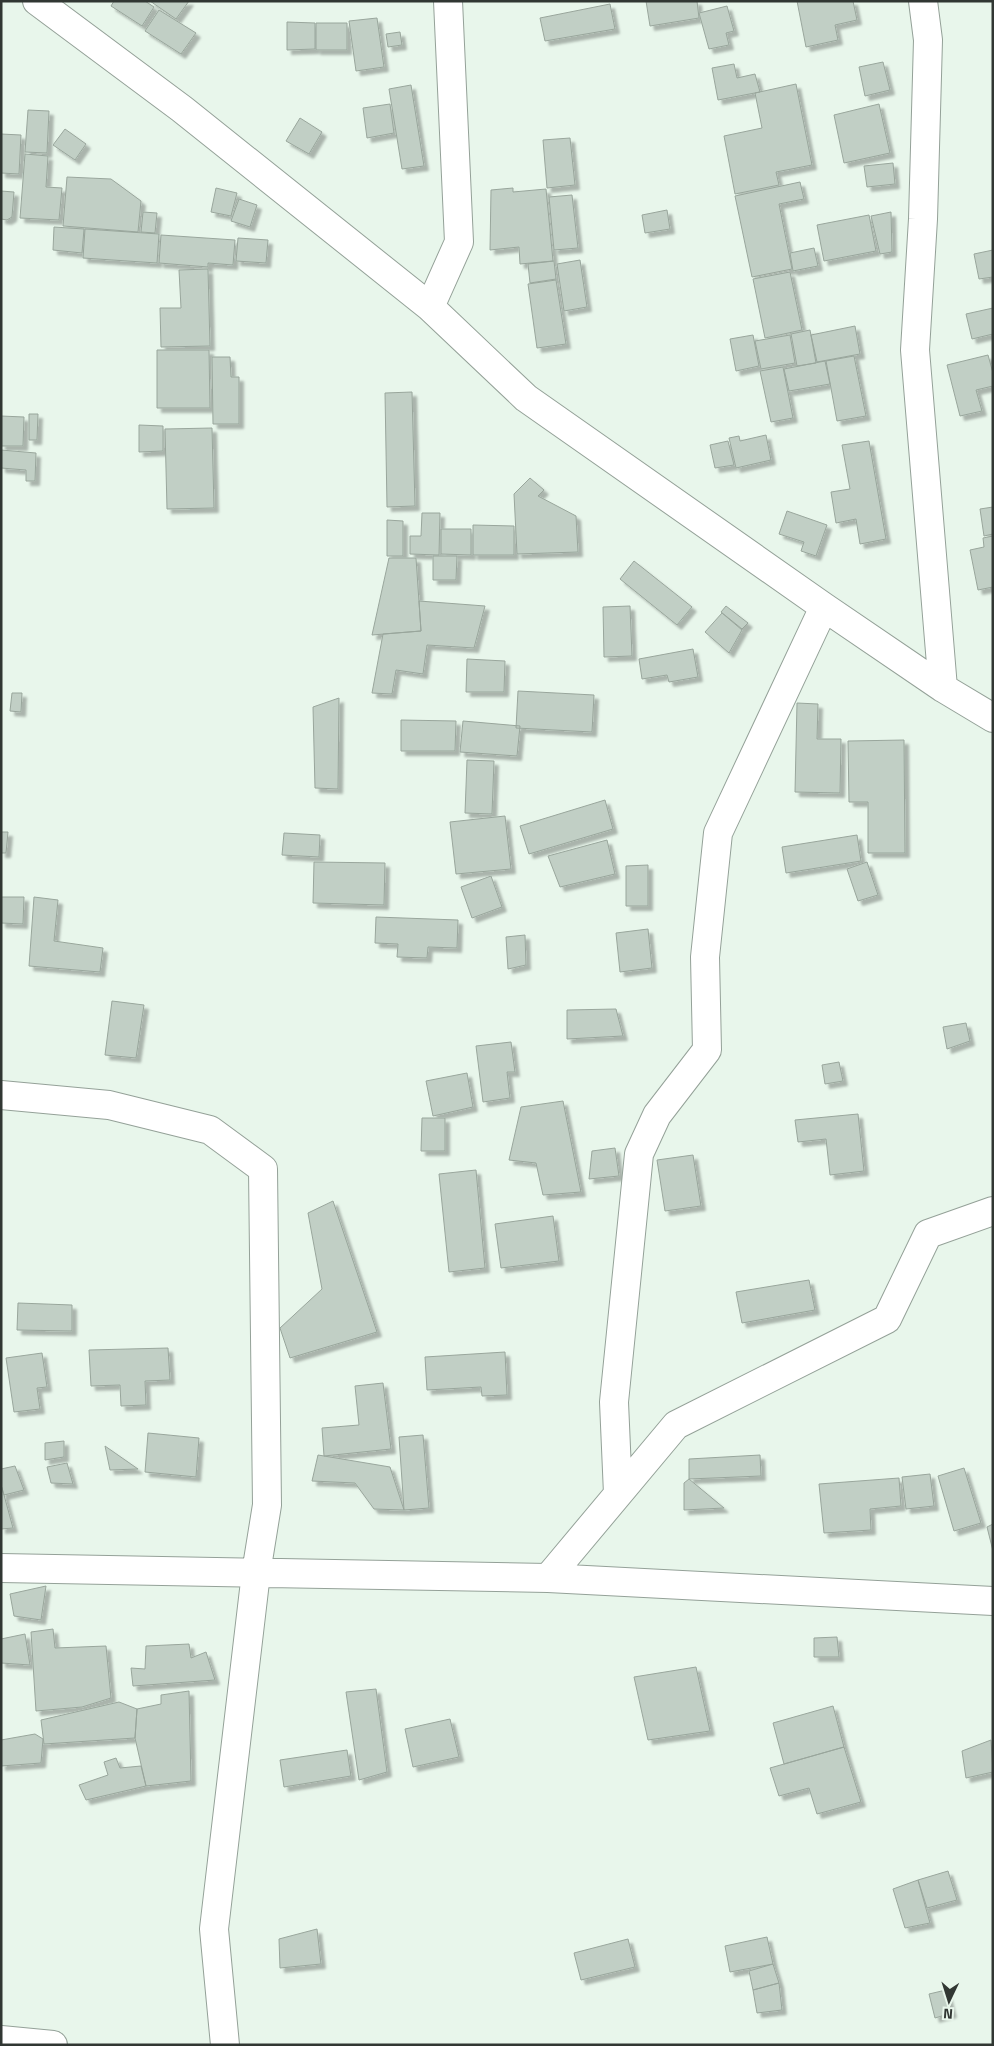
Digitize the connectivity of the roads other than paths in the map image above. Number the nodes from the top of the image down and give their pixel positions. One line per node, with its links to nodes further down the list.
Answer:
1 (37, 1): 4 (street)
2 (448, 1): 4 (street)
3 (923, 1): 6 (street)
4 (430, 307): 5 (street)
5 (824, 607): 6 (street); 10 (street)
6 (943, 688): 7 (street)
7 (993, 718)
8 (1, 1095): 12 (street)
9 (993, 1211): 10 (street)
10 (618, 1494): 13 (street)
11 (1, 1568): 12 (street)
12 (256, 1573): 13 (street); 17 (street)
13 (548, 1578): 14 (street)
14 (993, 1601)
15 (1, 2040): 16 (street)
16 (53, 2045)
17 (225, 2045)

